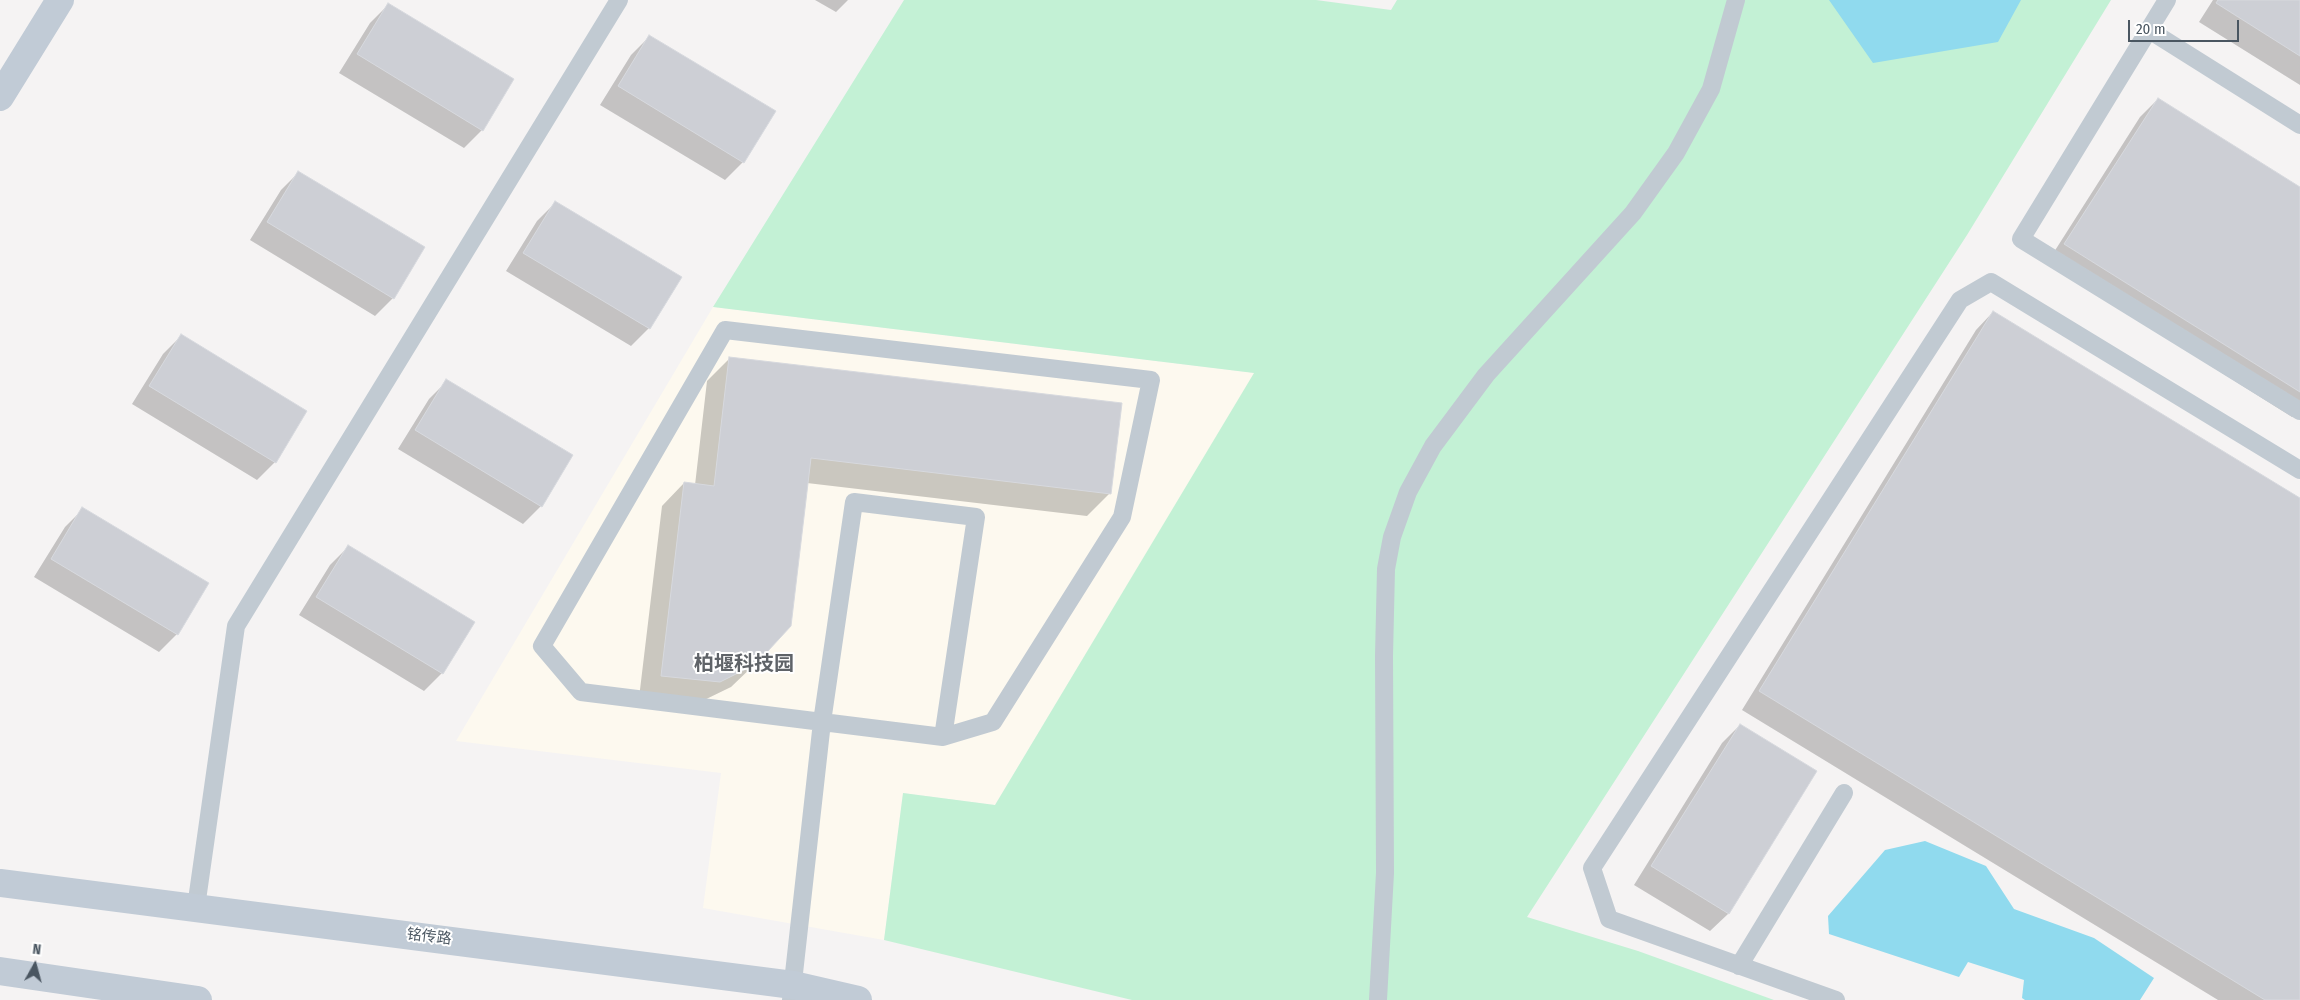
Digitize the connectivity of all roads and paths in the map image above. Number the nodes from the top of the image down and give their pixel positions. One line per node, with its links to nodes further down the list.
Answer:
1 (60, 0): 6 (main road)
2 (619, 0): 14 (lane)
3 (1736, 0): 20 (lane)
4 (2167, 0): 5 (lane)
5 (2149, 30): 7 (lane); 8 (lane)
6 (0, 97)
7 (2300, 125)
8 (2300, 411)
9 (2300, 470): 15 (lane)
10 (822, 722): 11 (lane); 11 (lane); 11 (lane); 17 (lane)
11 (944, 737)
12 (1844, 792): 15 (lane)
13 (0, 882): 14 (main road, 铭传路)
14 (196, 907): 17 (main road, 铭传路)
15 (1739, 966): 21 (lane)
16 (0, 971): 18 (main road)
17 (792, 992): 19 (main road, 铭传路)
18 (198, 1000)
19 (858, 1000)
20 (1378, 1000)
21 (1836, 1000)

